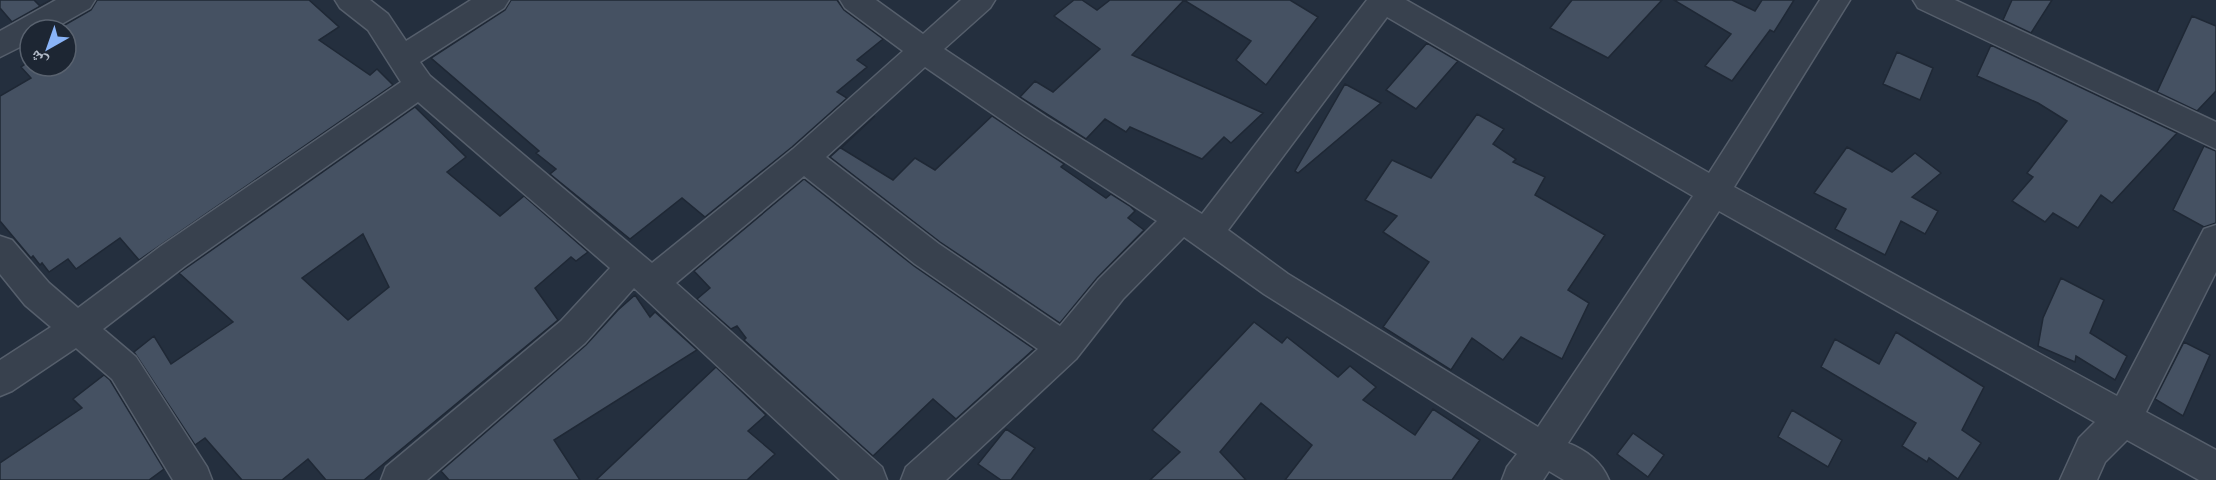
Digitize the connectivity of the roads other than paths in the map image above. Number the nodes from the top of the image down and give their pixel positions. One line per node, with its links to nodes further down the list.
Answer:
1 (80, 0): 9 (street)
2 (350, 0): 11 (street)
3 (494, 0): 11 (street)
4 (855, 0): 10 (street)
5 (980, 0): 10 (street)
6 (1383, 0): 14 (street); 15 (street)
7 (1835, 0): 14 (street)
8 (1928, 0): 12 (street)
9 (0, 45)
10 (924, 51): 13 (street); 15 (street)
11 (410, 72): 18 (street); 19 (street)
12 (2216, 136)
13 (804, 158): 18 (street); 20 (street)
14 (1714, 192): 22 (street); 23 (street)
15 (1194, 226): 20 (street); 23 (street)
16 (2216, 239): 22 (street)
17 (0, 250): 19 (street)
18 (642, 274): 26 (street); 27 (street)
19 (76, 329): 21 (street); 25 (street)
20 (1064, 348): 28 (street)
21 (0, 380)
22 (2124, 418): 24 (street); 31 (street)
23 (1543, 450): 29 (street); 30 (street)
24 (2216, 470)
25 (194, 480)
26 (399, 480)
27 (869, 480)
28 (919, 480)
29 (1520, 480)
30 (1591, 480)
31 (2078, 480)

